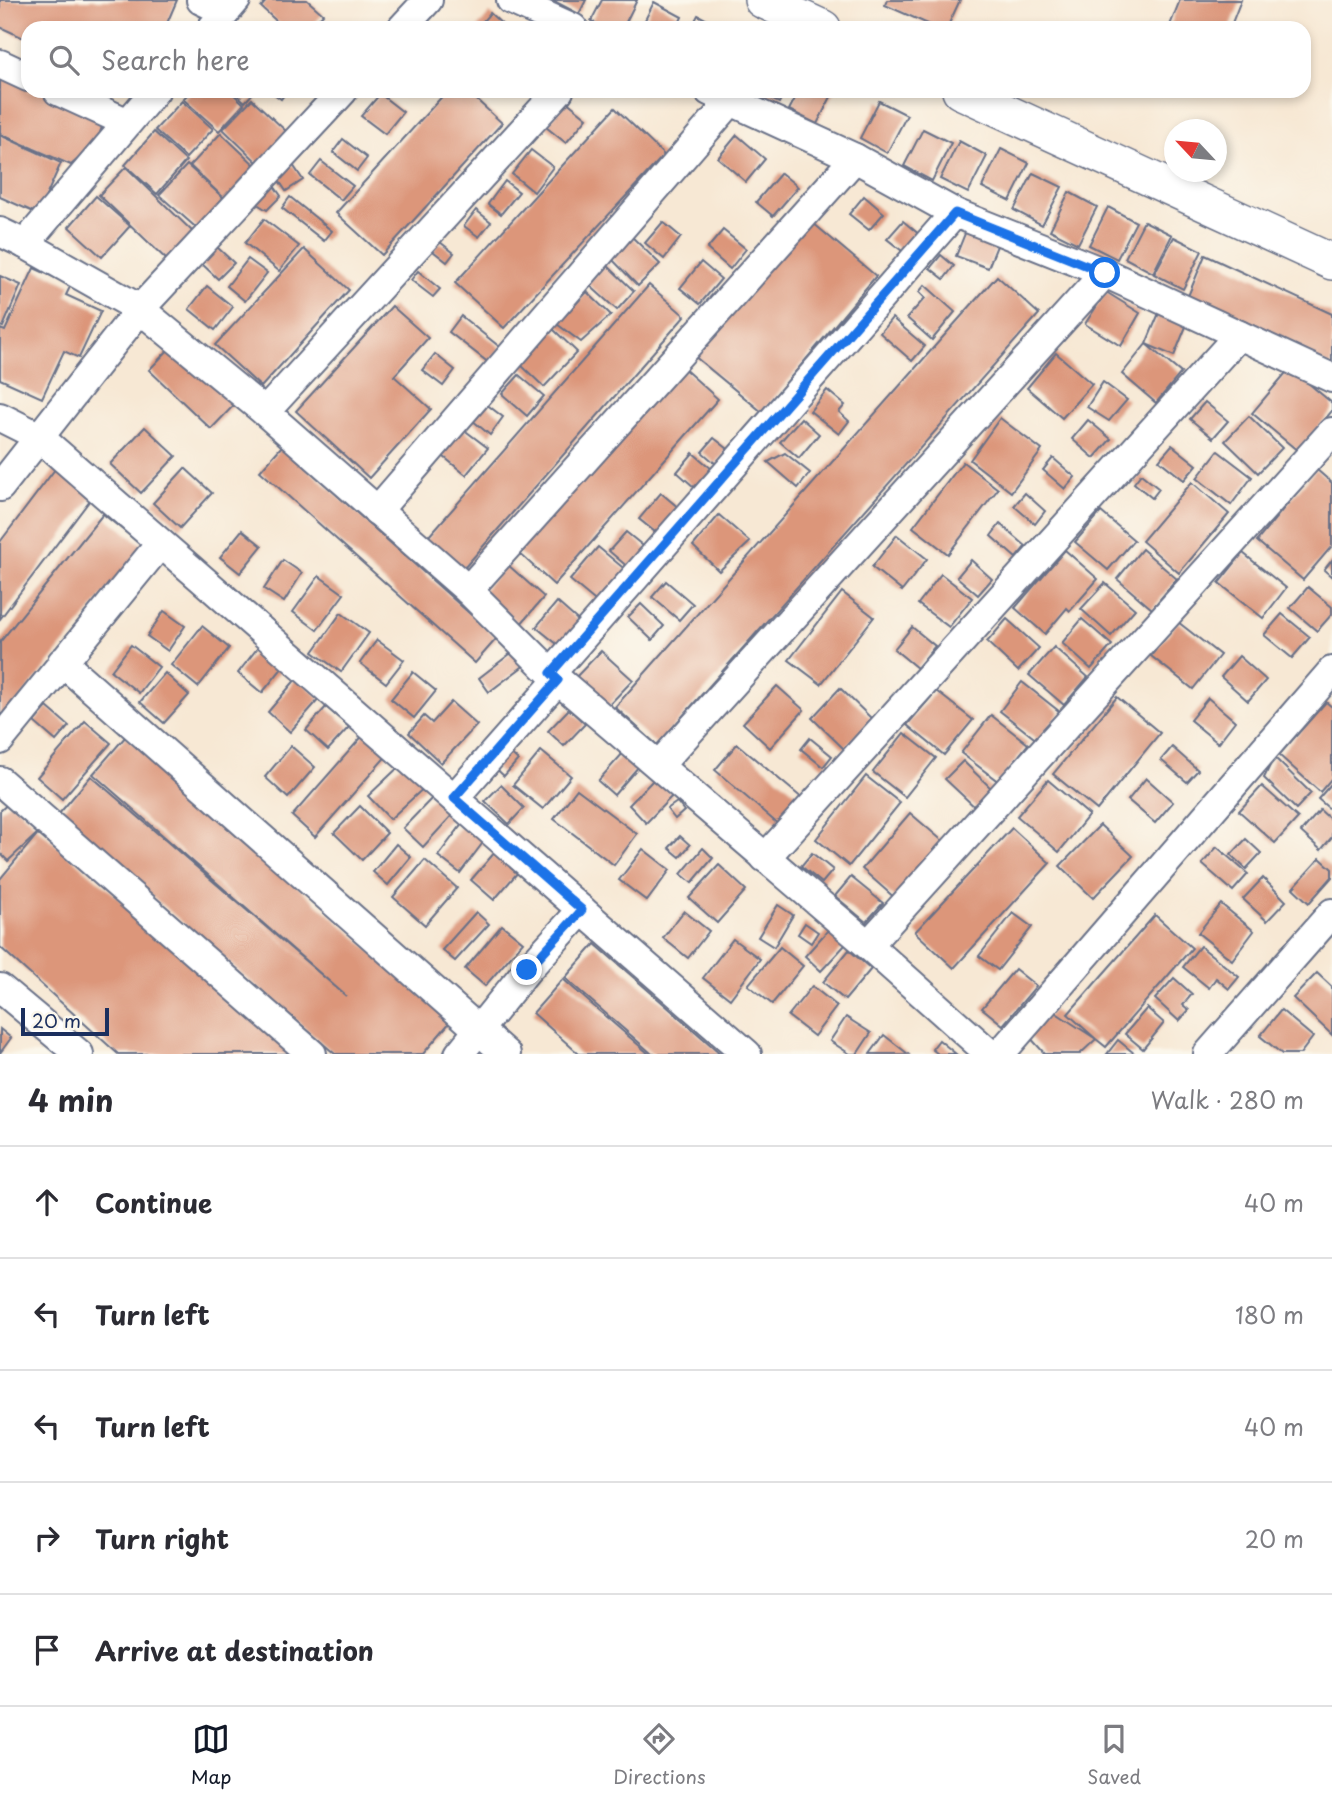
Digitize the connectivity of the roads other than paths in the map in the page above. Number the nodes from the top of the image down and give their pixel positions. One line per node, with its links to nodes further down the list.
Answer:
1 (201, 0): 5 (street)
2 (428, 0): 7 (street)
3 (511, 0): 8 (street)
4 (762, 0): 6 (street)
5 (225, 13)
6 (809, 15)
7 (408, 21)
8 (558, 21)
9 (0, 64): 10 (street)
10 (21, 74)
11 (74, 98): 18 (street)
12 (149, 98): 18 (street)
13 (336, 98): 24 (street)
14 (553, 98): 27 (street)
15 (718, 98): 32 (street)
16 (724, 98): 19 (street)
17 (975, 98): 22 (street)
18 (127, 122): 21 (street)
19 (855, 158): 20 (street); 34 (street)
20 (955, 213): 23 (street); 37 (street)
21 (12, 238): 24 (street)
22 (1332, 262)
23 (1105, 273): 25 (street); 39 (street)
24 (139, 309): 27 (street); 30 (street)
25 (1239, 335): 26 (street); 42 (street)
26 (1332, 378)
27 (265, 412): 32 (street)
28 (0, 417): 30 (street)
29 (1332, 432): 45 (street)
30 (38, 436): 31 (street); 33 (street)
31 (0, 487)
32 (377, 511): 34 (street)
33 (160, 544): 35 (street); 41 (street)
34 (468, 590): 37 (street)
35 (62, 662): 38 (street); 47 (street)
36 (1332, 671): 54 (street)
37 (554, 676): 39 (street); 41 (street)
38 (0, 740)
39 (659, 765): 42 (street)
40 (0, 780): 49 (street)
41 (454, 798): 43 (street)
42 (765, 858): 45 (street)
43 (582, 910): 47 (street); 52 (street)
44 (1332, 913): 55 (street)
45 (868, 946): 53 (street)
46 (0, 988): 48 (street)
47 (480, 1031): 50 (street); 51 (street)
48 (79, 1054)
49 (312, 1054)
50 (459, 1054)
51 (506, 1054)
52 (747, 1054)
53 (990, 1054)
54 (1000, 1054)
55 (1208, 1054)

